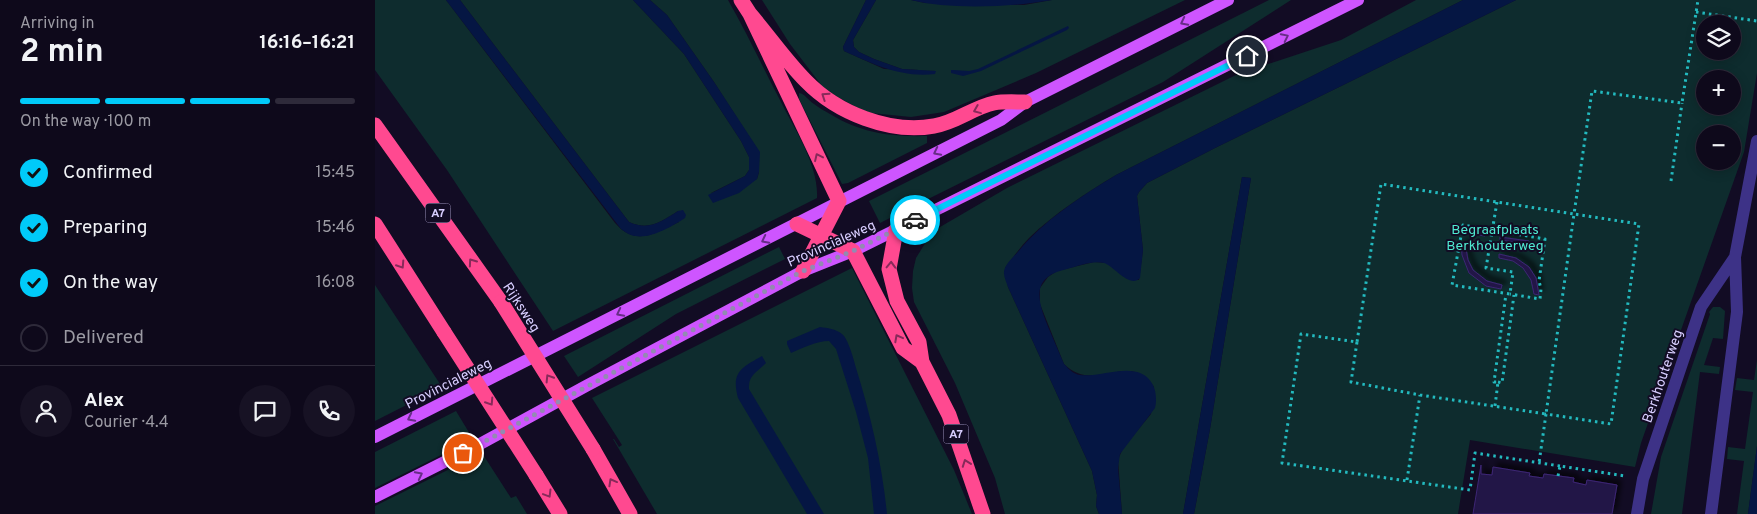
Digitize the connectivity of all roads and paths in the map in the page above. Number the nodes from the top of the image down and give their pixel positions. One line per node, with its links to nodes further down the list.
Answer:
1 (741, 0): 6 (highway)
2 (1228, 0): 8 (main road, Provincialeweg, one-way to 8)
3 (1358, 0): 18 (main road, Provincialeweg, one-way to 3)
4 (1698, 0): 5 (path)
5 (1696, 12): 7 (path); 9 (path)
6 (750, 14): 8 (highway, one-way to 6); 13 (highway, one-way to 6)
7 (1757, 21)
8 (1025, 102): 13 (main road, Provincialeweg, one-way to 13)
9 (1683, 103): 12 (path); 15 (path)
10 (375, 125): 39 (highway, Rijksweg / A7, one-way to 10, bridge)
11 (1757, 141): 22 (lane, Berkhouterweg)
12 (1671, 181)
13 (839, 201): 17 (main road, Provincialeweg); 20 (highway)
14 (1497, 202): 15 (path); 19 (path); 25 (path)
15 (1574, 214): 30 (path); 30 (path)
16 (375, 224): 38 (highway, one-way to 38, bridge)
17 (797, 224): 20 (highway); 31 (main road, Provincialeweg, one-way to 31)
18 (895, 230): 21 (main road, Provincialeweg); 26 (highway, A7, one-way to 18)
19 (1492, 230): 24 (path); 24 (path); 24 (path)
20 (821, 236): 21 (highway); 23 (highway)
21 (853, 251): 23 (main road, Provincialeweg); 26 (highway, A7, one-way to 21)
22 (1735, 257): 35 (lane, Berkhouterweg); 42 (lane, Berkhouterweg)
23 (803, 271): 37 (main road, Provincialeweg, one-way to 23)
24 (1510, 294): 27 (path); 27 (path)
25 (1357, 342): 28 (path); 36 (path)
26 (921, 362): 40 (highway, A7, one-way to 26)
27 (1498, 382): 29 (path)
28 (1420, 395): 29 (path); 36 (path)
29 (1495, 406): 30 (path)
30 (1546, 414): 32 (path)
31 (375, 437)
32 (1539, 463): 33 (path); 36 (path)
33 (1560, 466): 34 (path); 35 (path)
34 (1558, 476)
35 (1643, 479): 41 (lane, Berkhouterweg)
36 (1407, 480)
37 (375, 497)
38 (560, 514)
39 (630, 514)
40 (983, 514)
41 (1637, 514)
42 (1711, 514)

